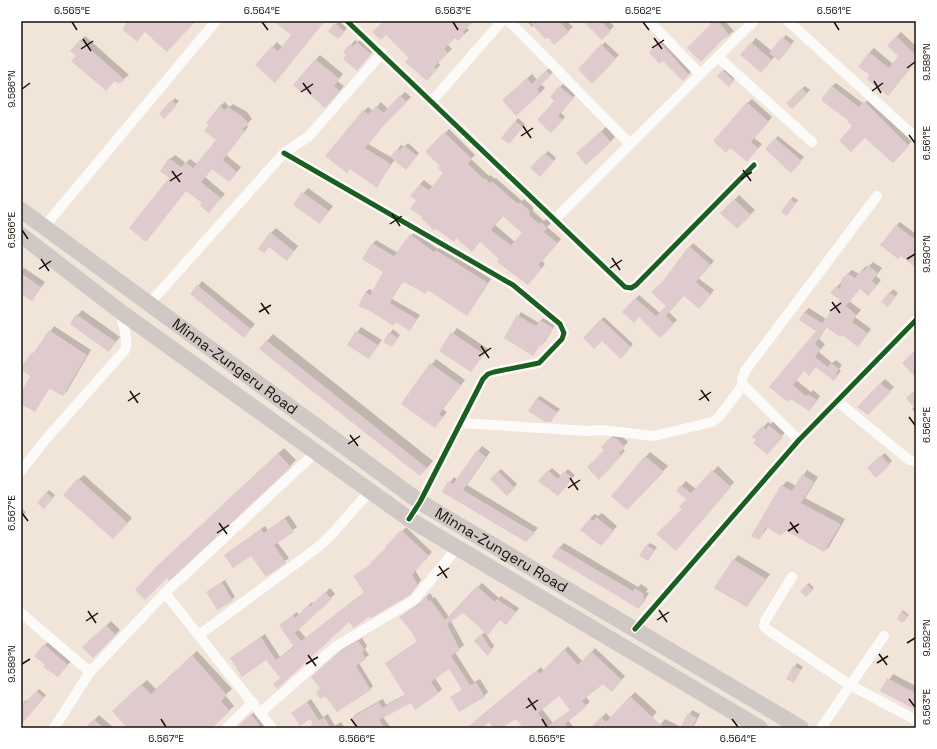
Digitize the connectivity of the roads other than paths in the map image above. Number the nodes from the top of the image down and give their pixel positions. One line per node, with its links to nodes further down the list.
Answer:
1 (216, 21): 22 (street)
2 (347, 21): 9 (street)
3 (363, 21): 9 (street)
4 (502, 21): 13 (street)
5 (509, 21): 16 (street)
6 (649, 21): 12 (street)
7 (754, 21): 11 (street)
8 (788, 21): 14 (street)
9 (356, 29): 10 (street)
10 (382, 53): 13 (street); 17 (street)
11 (718, 57): 12 (street); 15 (street)
12 (700, 74): 16 (street)
13 (432, 101): 21 (street)
14 (916, 138)
15 (812, 142)
16 (630, 144): 21 (street)
17 (284, 153): 24 (street); 29 (street)
18 (754, 165): 21 (street)
19 (877, 196): 27 (street)
20 (21, 210): 22 (main road, Minna-Zungeru Road)
21 (555, 219)
22 (44, 227): 24 (main road, Minna-Zungeru Road)
23 (21, 235): 25 (main road, Minna-Zungeru Road)
24 (149, 304): 35 (main road, Minna-Zungeru Road)
25 (121, 312): 31 (main road, Minna-Zungeru Road); 33 (street)
26 (916, 320): 28 (street)
27 (743, 385): 29 (street); 30 (street)
28 (837, 401): 30 (street); 32 (street)
29 (461, 423): 35 (street)
30 (799, 440): 41 (street)
31 (315, 453): 34 (main road, Minna-Zungeru Road); 39 (street)
32 (916, 461)
33 (21, 470)
34 (370, 491): 36 (main road, Minna-Zungeru Road); 42 (street)
35 (420, 502): 36 (street); 41 (main road, Minna-Zungeru Road)
36 (409, 519): 37 (main road, Minna-Zungeru Road)
37 (457, 548): 47 (street); 52 (main road, Minna-Zungeru Road)
38 (792, 577): 45 (street)
39 (165, 593): 42 (street); 44 (street)
40 (21, 613): 44 (street)
41 (635, 629): 53 (main road, Minna-Zungeru Road)
42 (199, 636): 46 (street)
43 (884, 636): 45 (street)
44 (90, 672): 49 (street)
45 (850, 685): 48 (street); 54 (street)
46 (253, 702): 47 (street); 50 (street)
47 (260, 712): 51 (street)
48 (914, 719)
49 (54, 728)
50 (227, 728)
51 (272, 728)
52 (760, 728)
53 (801, 728)
54 (821, 728)

